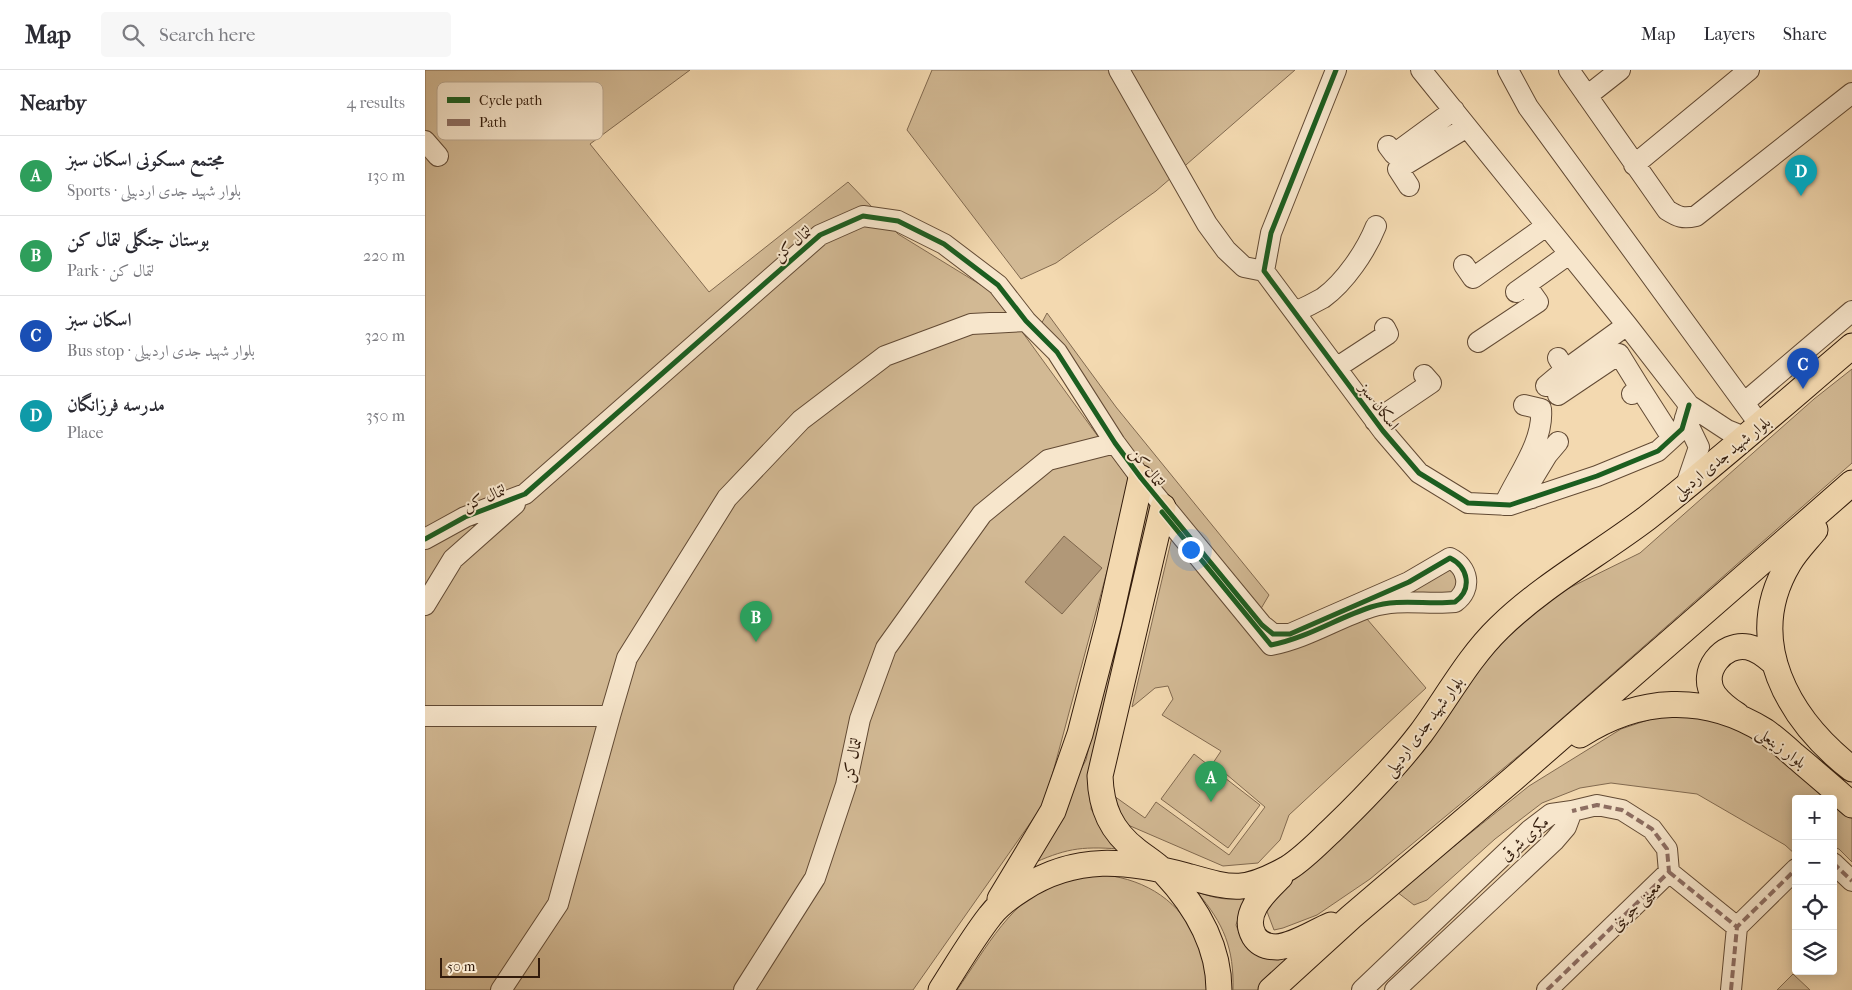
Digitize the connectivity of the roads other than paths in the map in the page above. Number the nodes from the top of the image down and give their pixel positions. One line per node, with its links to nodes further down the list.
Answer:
1 (1119, 70): 19 (street)
2 (1337, 70): 19 (street)
3 (1421, 70): 10 (street)
4 (1509, 70): 29 (street)
5 (1569, 70): 9 (street)
6 (1620, 70): 9 (street)
7 (1749, 70): 13 (street)
8 (1852, 93): 13 (street)
9 (1587, 96): 13 (street)
10 (1454, 110): 11 (street); 12 (street)
11 (1467, 127): 14 (street); 16 (street)
12 (1388, 146)
13 (1634, 165)
14 (1409, 186)
15 (1376, 226): 21 (street)
16 (1547, 226): 17 (street); 18 (street)
17 (1569, 254): 23 (street); 25 (street)
18 (1464, 265)
19 (1265, 271): 21 (street, اسکان سبز)
20 (1852, 311): 29 (street)
21 (1295, 312): 27 (street, اسکان سبز)
22 (1026, 321): 36 (street, لتمال کن); 40 (street, لتمال کن); 48 (street)
23 (1627, 325): 31 (street); 34 (street)
24 (1385, 328): 27 (street)
25 (1478, 342)
26 (1852, 346): 33 (main road, بلوار شهید جدی اردبیلی)
27 (1336, 368): 32 (street, اسکان سبز)
28 (1424, 374): 32 (street)
29 (1745, 402): 33 (street)
30 (1525, 405): 42 (street)
31 (1687, 411): 33 (street); 34 (street, اسکان سبز); 38 (street)
32 (1375, 421): 42 (street, اسکان سبز)
33 (1754, 432): 38 (main road, بلوار شهید جدی اردبیلی)
34 (1672, 438): 41 (street, اسکان سبز)
35 (1558, 442): 41 (street)
36 (1115, 443): 37 (street, لتمال کن); 64 (street, لتمال کن)
37 (1141, 478): 43 (street, لتمال کن); 60 (main road)
38 (1686, 485): 54 (main road, بلوار شهید جدی اردبیلی)
39 (1849, 486): 46 (main road, بلوار زینعلی); 51 (main road)
40 (525, 494): 44 (street, لتمال کن); 45 (street, لتمال کن)
41 (1532, 498): 42 (street, اسکان سبز)
42 (1504, 505)
43 (1163, 509): 43 (street); 56 (main road)
44 (425, 539)
45 (425, 605)
46 (1772, 660): 49 (main road); 50 (main road, بلوار زینعلی)
47 (425, 716): 48 (street)
48 (610, 716): 63 (street)
49 (1743, 719): 51 (main road, بلوار زینعلی); 52 (main road, بلوار زینعلی)
50 (1852, 769)
51 (1513, 779): 61 (main road)
52 (1852, 805)
53 (1572, 810): 57 (street, معینی جوینی); 68 (street, مکری شرقی); 69 (street, مکری شرقی)
54 (1290, 866): 56 (main road, بلوار شهید جدی اردبیلی); 61 (main road)
55 (1837, 867): 59 (street)
56 (1163, 871): 60 (main road, بلوار شهید جدی اردبیلی); 66 (main road)
57 (1669, 872): 62 (street); 70 (street, معینی جوینی)
58 (1792, 873): 62 (street)
59 (1852, 880)
60 (992, 913): 65 (main road, بلوار شهید جدی اردبیلی)
61 (1351, 917): 67 (main road)
62 (1737, 927): 71 (street)
63 (501, 990)
64 (744, 990)
65 (941, 990)
66 (1219, 990)
67 (1271, 990)
68 (1362, 990)
69 (1395, 990)
70 (1547, 990)
71 (1731, 990)

